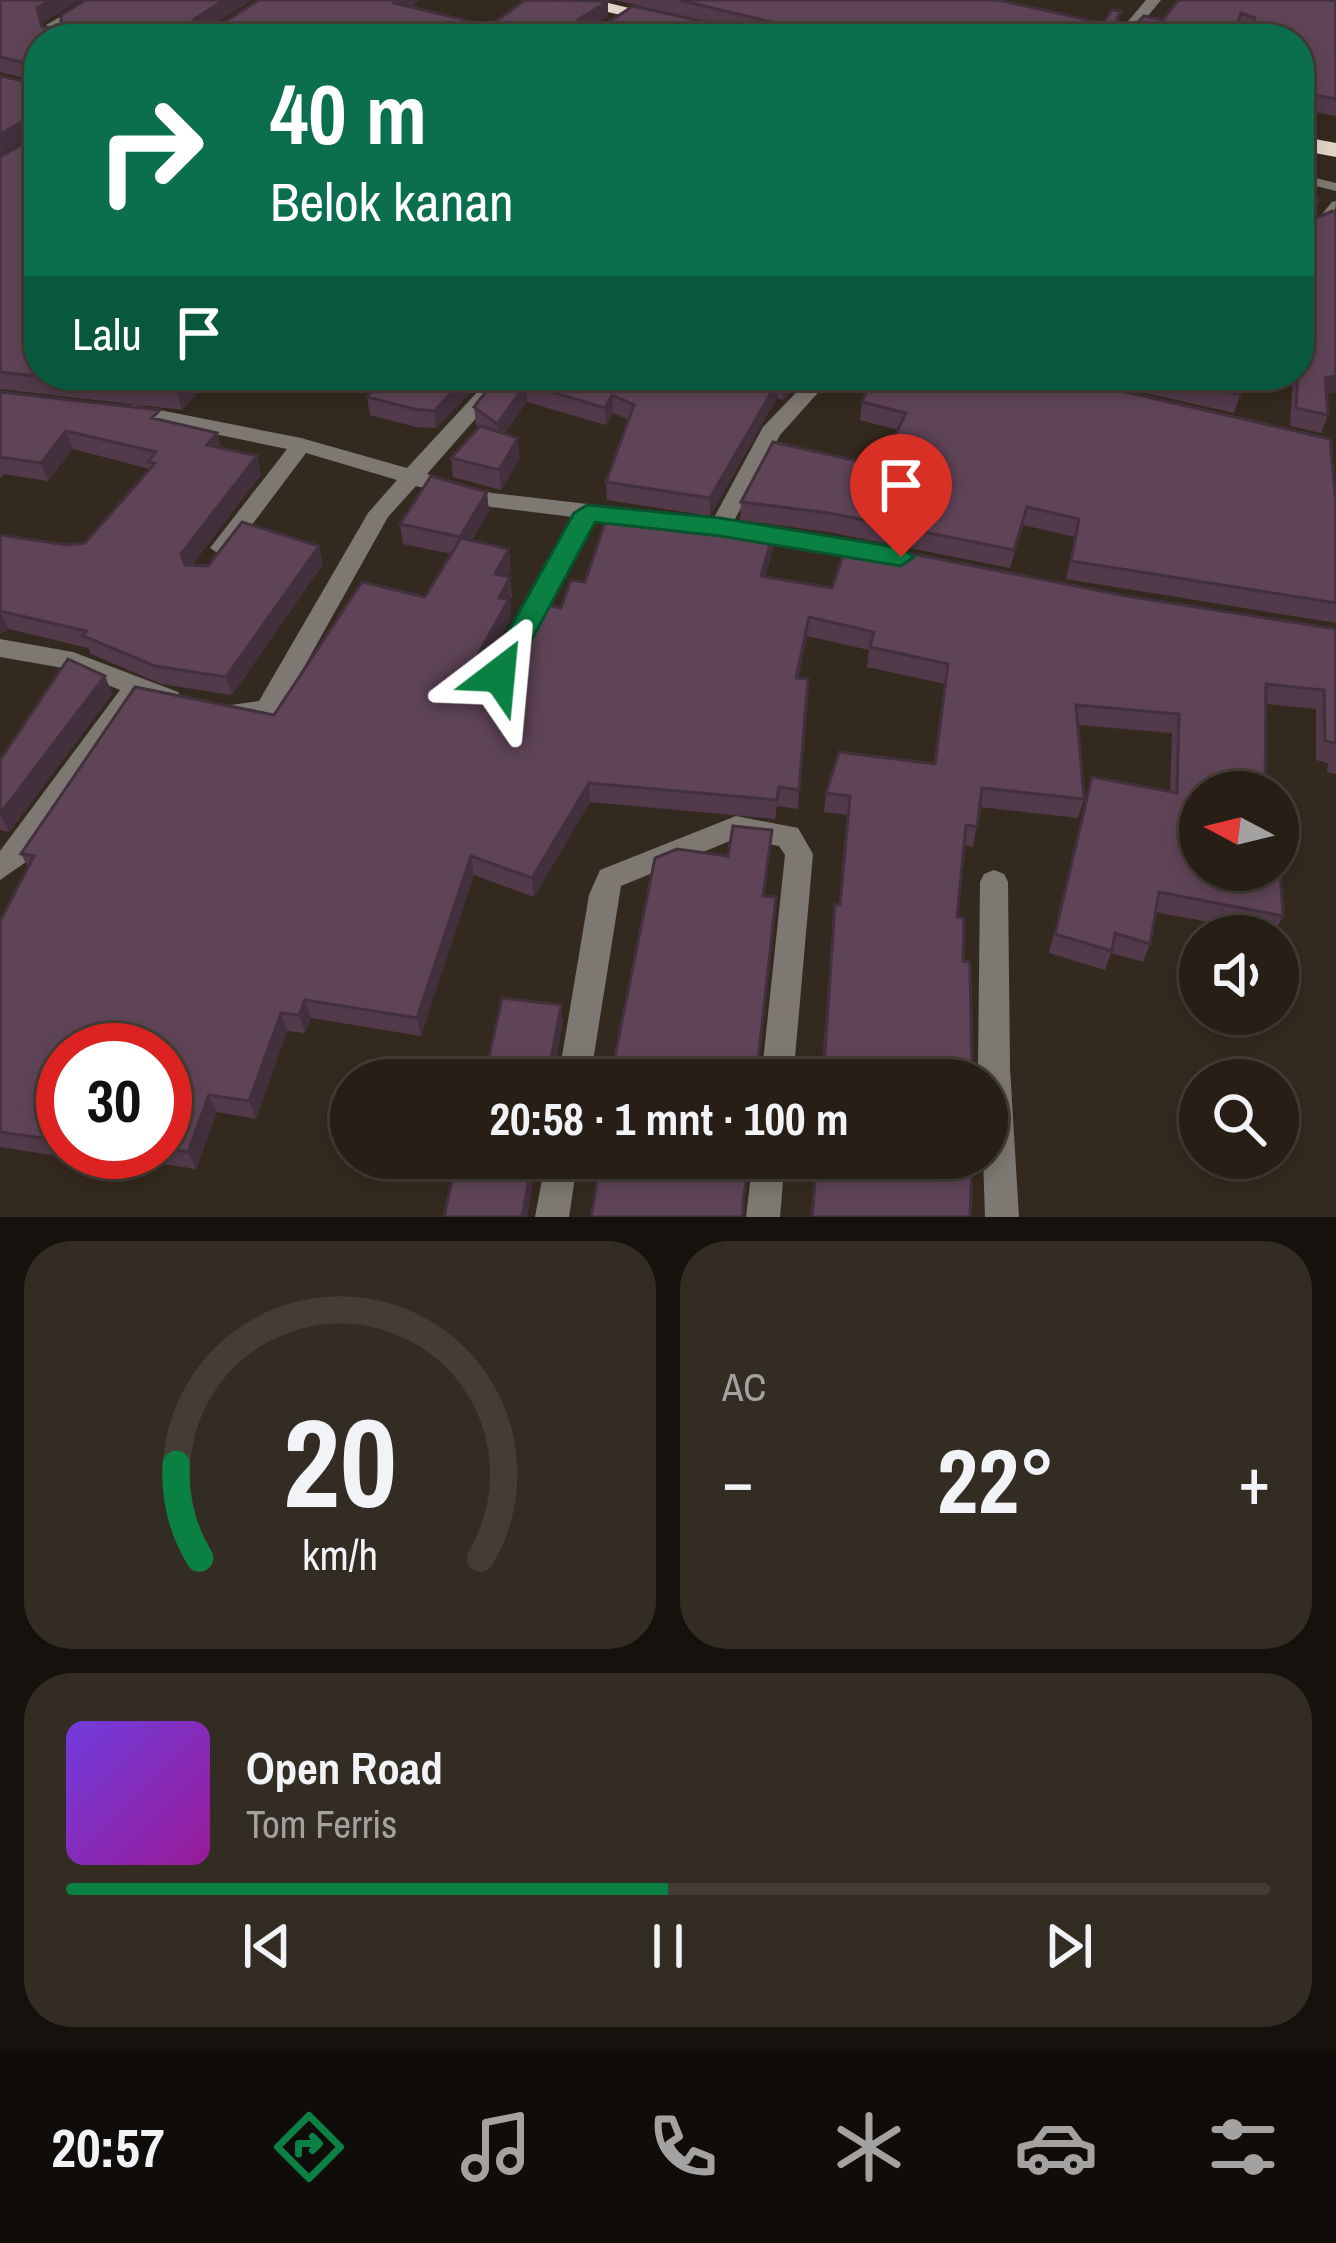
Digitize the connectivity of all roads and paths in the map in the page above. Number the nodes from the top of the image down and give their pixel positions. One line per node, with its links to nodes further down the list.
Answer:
1 (100, 0): 5 (street)
2 (565, 0): 4 (highway)
3 (1154, 0): 7 (street)
4 (622, 12): 6 (highway)
5 (58, 24)
6 (687, 24)
7 (1133, 24)
8 (1336, 205): 9 (lane)
9 (1314, 226)
10 (491, 390): 14 (street)
11 (810, 390): 17 (street)
12 (116, 410): 13 (street)
13 (302, 446): 14 (street); 18 (street)
14 (413, 478): 15 (street); 21 (street)
15 (587, 513): 16 (street); 20 (street)
16 (654, 519)
17 (894, 556)
18 (202, 574)
19 (0, 648): 21 (street)
20 (499, 675)
21 (137, 686): 22 (street)
22 (0, 868)
23 (994, 882): 30 (street)
24 (577, 1059): 25 (street)
25 (779, 1059)
26 (558, 1179): 28 (street)
27 (767, 1179): 29 (street)
28 (552, 1217)
29 (763, 1217)
30 (1002, 1217)

